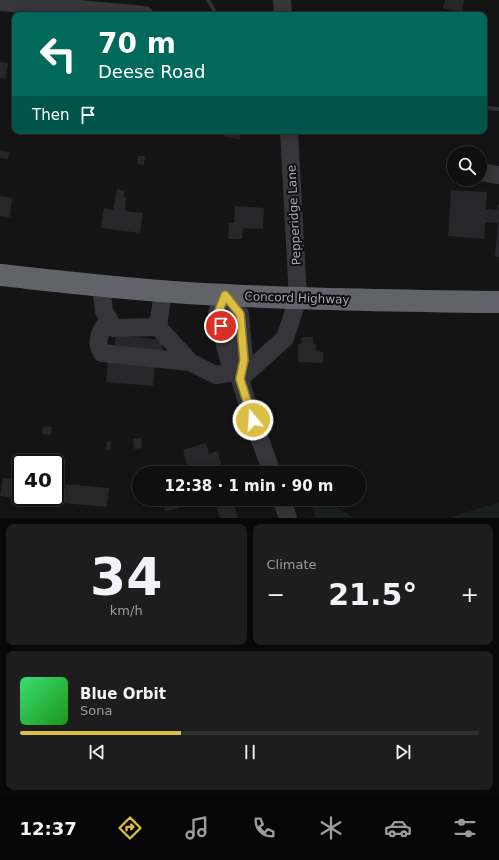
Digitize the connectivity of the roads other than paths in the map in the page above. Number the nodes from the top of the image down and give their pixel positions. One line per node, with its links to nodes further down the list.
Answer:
1 (282, 0): 4 (street)
2 (0, 2): 3 (street)
3 (112, 12)
4 (283, 12)
5 (289, 134): 12 (street, Pepperidge Lane)
6 (487, 173): 7 (street)
7 (499, 175)
8 (0, 275): 9 (highway, Concord Highway)
9 (101, 286): 10 (highway, Concord Highway); 14 (street)
10 (163, 291): 11 (highway, Concord Highway); 15 (street)
11 (225, 295): 12 (highway, Concord Highway); 17 (street)
12 (298, 299): 13 (highway, Concord Highway); 17 (street)
13 (499, 302)
14 (109, 319): 15 (street); 16 (street)
15 (158, 327): 16 (street)
16 (190, 362): 17 (street)
17 (238, 375): 18 (street)
18 (269, 466)
19 (284, 506): 20 (street)
20 (288, 518)

